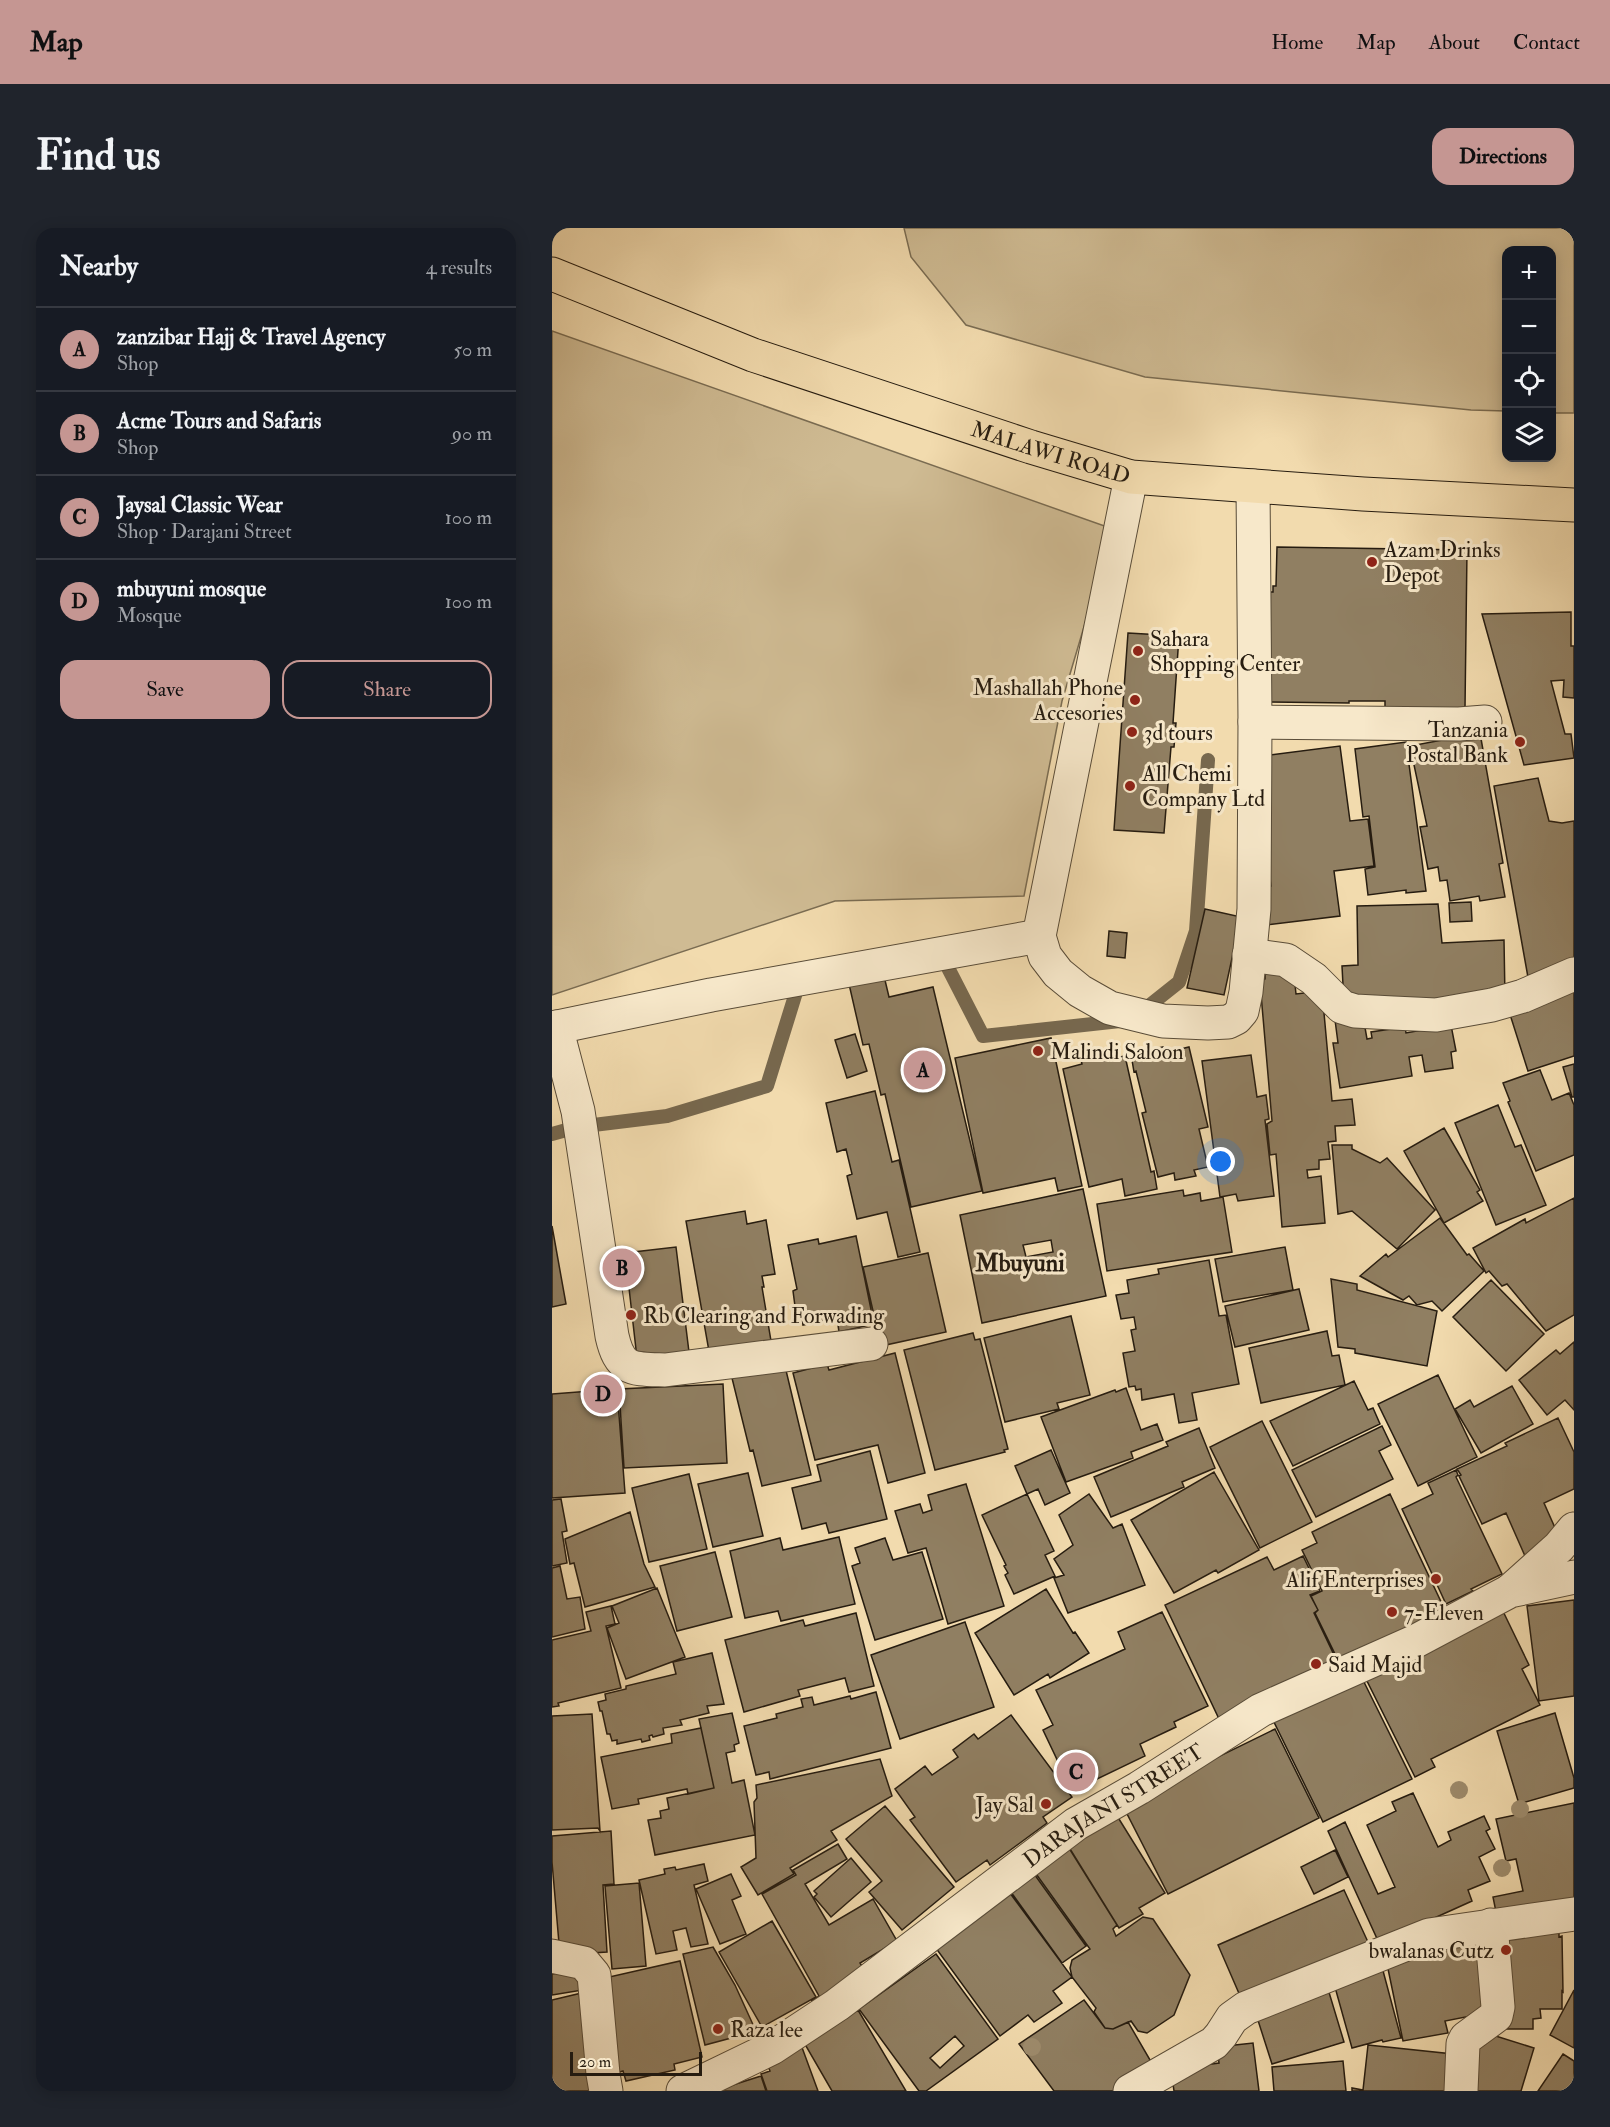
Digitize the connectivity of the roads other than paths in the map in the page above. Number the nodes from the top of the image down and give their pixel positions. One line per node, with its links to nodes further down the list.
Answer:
1 (552, 274): 2 (main road, MALAWI ROAD)
2 (1131, 477): 3 (main road, MALAWI ROAD); 7 (street)
3 (1253, 486): 4 (main road, MALAWI ROAD); 5 (street)
4 (1574, 505)
5 (1255, 722): 6 (street); 8 (street)
6 (1485, 722)
7 (1039, 936): 8 (street); 10 (street)
8 (1249, 955): 9 (street)
9 (1574, 974)
10 (554, 1028): 11 (street)
11 (871, 1344)
12 (1574, 1529): 14 (street)
13 (1574, 1577): 14 (street, DARAJANI STREET)
14 (1510, 1591): 19 (street, DARAJANI STREET)
15 (1574, 1914): 16 (street)
16 (1491, 1925): 20 (street); 21 (street)
17 (552, 1956): 18 (street)
18 (606, 2091)
19 (683, 2091)
20 (1130, 2091)
21 (1461, 2091)

